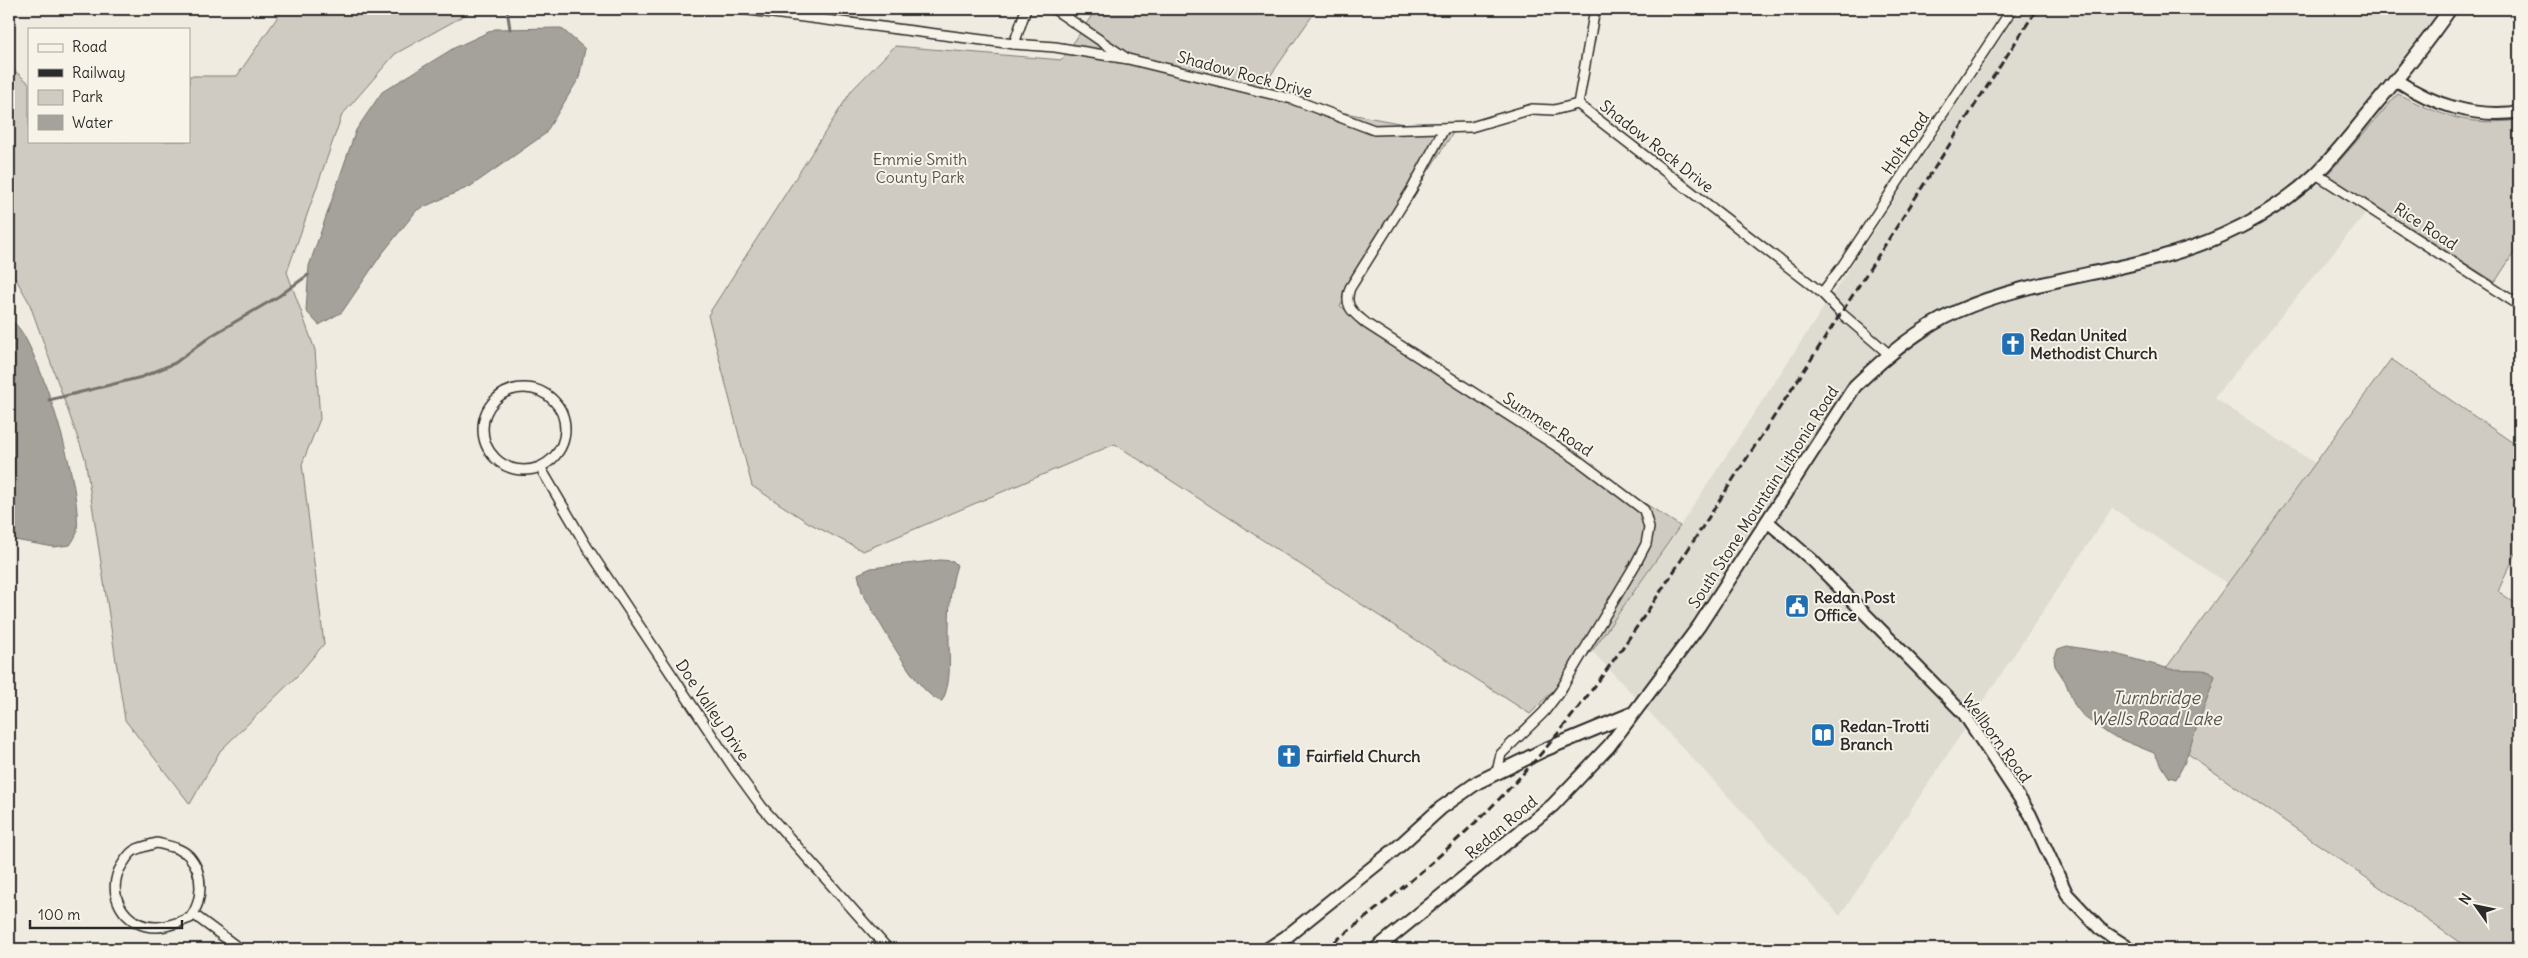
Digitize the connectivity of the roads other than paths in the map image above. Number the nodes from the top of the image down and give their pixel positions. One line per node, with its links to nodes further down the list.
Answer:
1 (741, 9): 7 (street, Shadow Rock Drive)
2 (1026, 9): 7 (street)
3 (1054, 9): 8 (street)
4 (1595, 9): 10 (street)
5 (2012, 9): 14 (street, Holt Road)
6 (2450, 9): 9 (main road, South Stone Mountain Lithonia Road)
7 (1014, 44): 8 (street, Shadow Rock Drive)
8 (1128, 59): 12 (street, Shadow Rock Drive)
9 (2396, 80): 11 (street); 13 (main road, South Stone Mountain Lithonia Road)
10 (1578, 104): 12 (street, Shadow Rock Drive); 14 (street, Shadow Rock Drive)
11 (2519, 112)
12 (1444, 129): 20 (street, Summer Road)
13 (2316, 174): 15 (street, Rice Road); 16 (main road, South Stone Mountain Lithonia Road)
14 (1822, 293): 16 (street, Shadow Rock Drive)
15 (2519, 304)
16 (1890, 354): 18 (main road, South Stone Mountain Lithonia Road)
17 (540, 467): 17 (street); 23 (street, Doe Valley Drive)
18 (1767, 521): 19 (main road, South Stone Mountain Lithonia Road); 26 (street, Wellborn Road)
19 (1631, 714): 20 (main road, South Stone Mountain Lithonia Road); 25 (main road, Redan Road)
20 (1496, 772): 24 (main road, South Stone Mountain Lithonia Road)
21 (193, 914): 21 (street); 22 (street)
22 (240, 949)
23 (888, 949)
24 (1268, 949)
25 (1376, 949)
26 (2132, 949)

